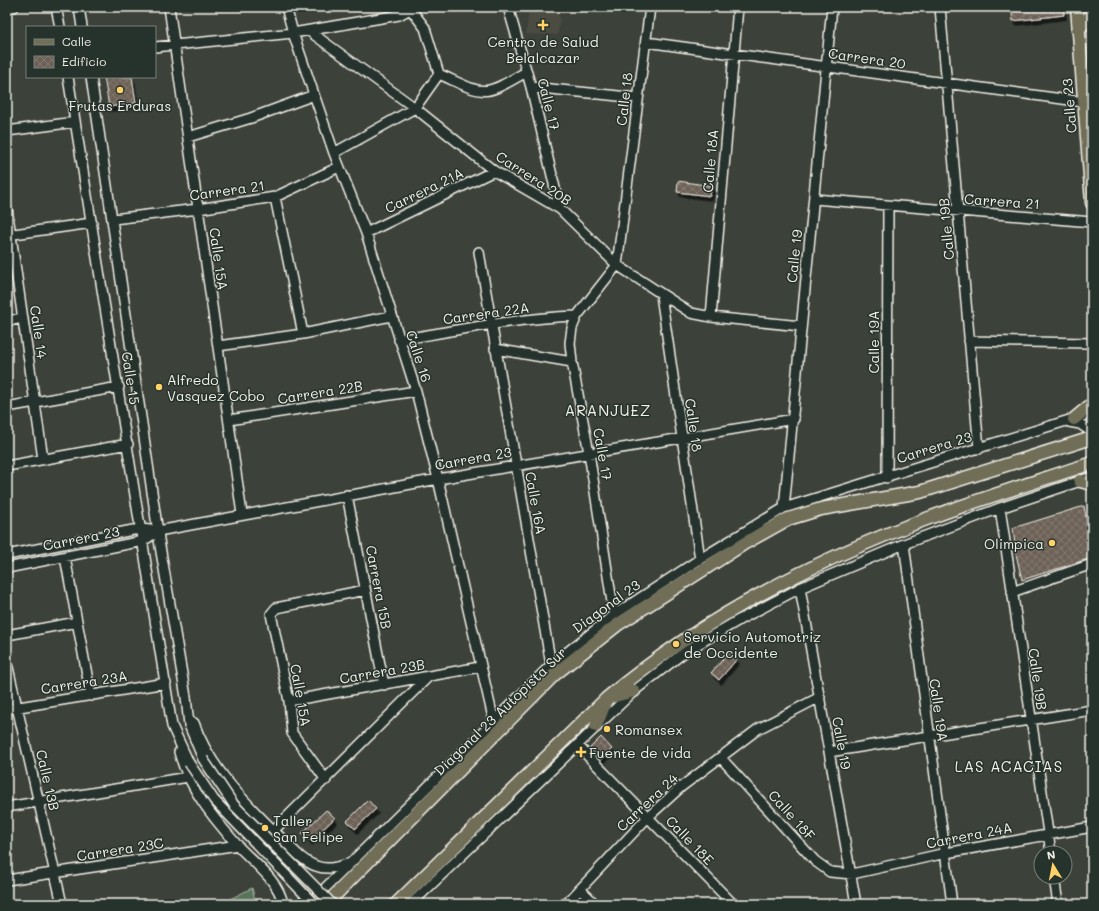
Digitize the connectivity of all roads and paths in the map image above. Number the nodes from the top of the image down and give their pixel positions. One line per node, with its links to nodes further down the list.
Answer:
1 (14, 7): 12 (street)
2 (56, 7): 15 (street)
3 (79, 7): 16 (street)
4 (169, 7): 21 (street, Calle 15A)
5 (286, 7): 19 (street, Calle 16)
6 (508, 7): 25 (street, Calle 17)
7 (650, 7): 20 (street, Calle 18)
8 (738, 7): 23 (street, Calle 18A)
9 (832, 7): 24 (street, Calle 19)
10 (940, 7): 29 (street, Calle 19B)
11 (1077, 7): 17 (main road, Calle 23)
12 (7, 8)
13 (410, 8): 18 (street); 26 (street)
14 (1092, 14): 17 (main road)
15 (60, 26)
16 (82, 26)
17 (1078, 30): 33 (main road, Calle 23)
18 (308, 31): 19 (street); 34 (street, Carrera 20B)
19 (293, 33): 21 (street); 31 (street, Calle 16)
20 (646, 42): 23 (street, Carrera 20); 32 (street, Calle 18)
21 (174, 45): 22 (street); 37 (street, Calle 15A)
22 (156, 47)
23 (734, 54): 24 (street, Carrera 20); 59 (street, Calle 18A)
24 (827, 67): 29 (street, Carrera 20); 42 (street, Calle 19)
25 (526, 72): 26 (street); 30 (street, Calle 17)
26 (439, 74): 34 (street)
27 (68, 78): 35 (street, Calle 15)
28 (91, 78): 49 (street, Calle 15)
29 (947, 84): 33 (street, Carrera 20); 48 (street, Calle 19B)
30 (531, 87): 32 (street); 47 (street, Calle 17)
31 (314, 96): 37 (street); 38 (street, Calle 16)
32 (638, 98): 55 (street, Calle 18)
33 (1084, 102): 43 (main road, Calle 23)
34 (416, 108): 38 (street); 40 (street, Carrera 20B)
35 (75, 122): 36 (street); 51 (street, Calle 15)
36 (7, 131)
37 (188, 137): 46 (street, Calle 15A)
38 (334, 153): 39 (street, Calle 16)
39 (339, 167): 41 (street, Carrera 21); 53 (street, Calle 16)
40 (494, 171): 47 (street, Carrera 20B); 53 (street, Carrera 21A)
41 (275, 197): 46 (street, Carrera 21); 64 (street)
42 (814, 199): 44 (street, Carrera 21); 63 (street, Calle 19)
43 (1092, 202)
44 (888, 206): 48 (street, Carrera 21); 92 (street, Calle 19A)
45 (7, 208): 52 (street, Calle 14)
46 (198, 208): 49 (street, Carrera 21); 68 (street, Calle 15A)
47 (560, 210): 55 (street, Carrera 20B)
48 (958, 212): 50 (street, Carrera 21); 66 (street, Calle 19B)
49 (113, 219): 99 (street, Calle 15)
50 (1092, 222)
51 (92, 223): 52 (street); 71 (street, Calle 15)
52 (9, 234): 60 (street, Calle 14)
53 (366, 234): 57 (street, Calle 16)
54 (479, 252): 62 (street, Calle 16A)
55 (618, 265): 56 (street, Carrera 20B); 58 (street, Calle 17)
56 (661, 295): 59 (street, Carrera 20B); 81 (street, Calle 18)
57 (391, 316): 64 (street); 65 (street, Calle 16)
58 (577, 316): 62 (street, Carrera 22A); 70 (street, Calle 17)
59 (711, 317): 63 (street, Carrera 20B)
60 (23, 318): 61 (street); 73 (street, Calle 14)
61 (7, 321)
62 (491, 325): 65 (street, Carrera 22A); 69 (street, Calle 16A)
63 (801, 326): 77 (street, Calle 19)
64 (304, 334): 68 (street)
65 (399, 340): 72 (street, Calle 16)
66 (969, 341): 67 (street); 84 (street, Calle 19B)
67 (1092, 343)
68 (218, 346): 78 (street, Calle 15A)
69 (495, 349): 70 (street); 89 (street, Calle 16A)
70 (572, 362): 85 (street, Calle 17)
71 (119, 387): 73 (street); 83 (street, Calle 15)
72 (416, 391): 78 (street, Carrera 22B); 91 (street, Calle 16)
73 (35, 402): 75 (street); 86 (street, Calle 14)
74 (1092, 404): 79 (main road)
75 (7, 407)
76 (1092, 413): 79 (street, Carrera 23)
77 (794, 419): 81 (street, Carrera 23); 96 (street, Calle 19)
78 (228, 420): 97 (street, Calle 15A)
79 (1070, 420): 80 (street); 84 (street, Carrera 23)
80 (1092, 432)
81 (682, 438): 85 (street, Carrera 23); 104 (street, Calle 18)
82 (1092, 438): 96 (main road, Diagonal 23 Autopista Sur)
83 (128, 444): 86 (street); 98 (street, Calle 15)
84 (979, 449): 92 (street, Carrera 23)
85 (589, 453): 89 (street, Carrera 23); 110 (street, Calle 17)
86 (43, 459): 88 (street)
87 (1092, 463): 123 (main road)
88 (7, 466)
89 (515, 466): 91 (street, Carrera 23); 114 (street, Calle 16A)
90 (1092, 473): 93 (street)
91 (438, 478): 94 (street, Carrera 23); 115 (street, Calle 16)
92 (887, 478): 96 (street, Carrera 23)
93 (1087, 480): 95 (street)
94 (347, 495): 97 (street, Carrera 23); 108 (street, Carrera 15B)
95 (1000, 508): 101 (street); 109 (street, Calle 19B)
96 (786, 513): 104 (street, Diagonal 23); 157 (main road, Diagonal 23 Autopista Sur)
97 (242, 514): 99 (street, Carrera 23)
98 (141, 529): 99 (street, Carrera 23); 100 (street, Calle 15); 102 (street, Carrera 23)
99 (158, 531): 100 (street, Carrera 23); 121 (street, Calle 15)
100 (143, 541): 103 (street, Carrera 23); 117 (street, Calle 15)
101 (904, 544): 107 (street); 132 (street, Calle 19A)
102 (7, 555)
103 (65, 556): 106 (street, Carrera 23); 111 (street)
104 (700, 559): 110 (street, Diagonal 23)
105 (1092, 564): 109 (street)
106 (7, 568)
107 (800, 588): 119 (street); 122 (street, Calle 19)
108 (366, 590): 118 (street, Carrera 15B); 124 (street, Calle 15A)
109 (1012, 592): 128 (street, Calle 19B)
110 (614, 615): 114 (street, Diagonal 23)
111 (77, 622): 112 (street); 120 (street)
112 (7, 635)
113 (7, 663): 125 (street, Calle 13B)
114 (551, 665): 129 (street, Diagonal 23)
115 (480, 667): 116 (street, Carrera 23B); 129 (street, Calle 16)
116 (428, 677): 118 (street, Carrera 23B); 137 (street)
117 (166, 683): 120 (street, Carrera 23A); 130 (street, Calle 15)
118 (384, 685): 124 (street, Carrera 23B)
119 (634, 691): 123 (main road); 131 (street)
120 (91, 696): 125 (street, Carrera 23A)
121 (186, 697): 142 (street); 158 (street, bridge)
122 (820, 697): 134 (street, Calle 19); 135 (street, Carrera 24)
123 (607, 698): 131 (main road); 159 (main road)
124 (289, 701): 137 (street, Calle 15A)
125 (17, 708): 126 (street, Carrera 23A); 138 (street, Calle 13B)
126 (7, 709)
127 (1092, 710): 128 (street)
128 (1030, 719): 132 (street); 143 (street, Calle 19B)
129 (494, 722): 147 (street, Diagonal 23)
130 (172, 726): 136 (street); 156 (street, bridge)
131 (596, 726): 133 (street)
132 (929, 736): 134 (street); 146 (street, Calle 19A)
133 (577, 745): 140 (street, Calle 18E); 160 (street)
134 (829, 752): 149 (street, Calle 19)
135 (720, 758): 140 (street, Carrera 24); 149 (street, Calle 18F)
136 (188, 777): 138 (street); 144 (street)
137 (326, 780): 142 (street)
138 (39, 802): 139 (street); 148 (street, Calle 13B)
139 (7, 807)
140 (648, 817): 152 (street, Carrera 24); 163 (street, Calle 18E)
141 (1092, 828): 143 (street, Carrera 24A)
142 (274, 830): 147 (street)
143 (1048, 834): 145 (street, Calle 19B); 146 (street, Carrera 24A)
144 (238, 845): 148 (street, Carrera 23C); 154 (street)
145 (1050, 845)
146 (946, 853): 149 (street, Carrera 24A); 165 (street, Calle 19A)
147 (353, 862): 155 (street, Diagonal 23)
148 (55, 873): 150 (street, Carrera 23C); 153 (street, Calle 13B)
149 (852, 874): 164 (street, Calle 19)
150 (7, 880)
151 (1055, 885): 166 (street)
152 (580, 889): 161 (street, Carrera 24); 162 (street)
153 (62, 904)
154 (283, 904)
155 (309, 904)
156 (314, 904)
157 (326, 904)
158 (332, 904)
159 (396, 904)
160 (411, 904)
161 (566, 904)
162 (594, 904)
163 (733, 904)
164 (856, 904)
165 (952, 904)
166 (1058, 904)

